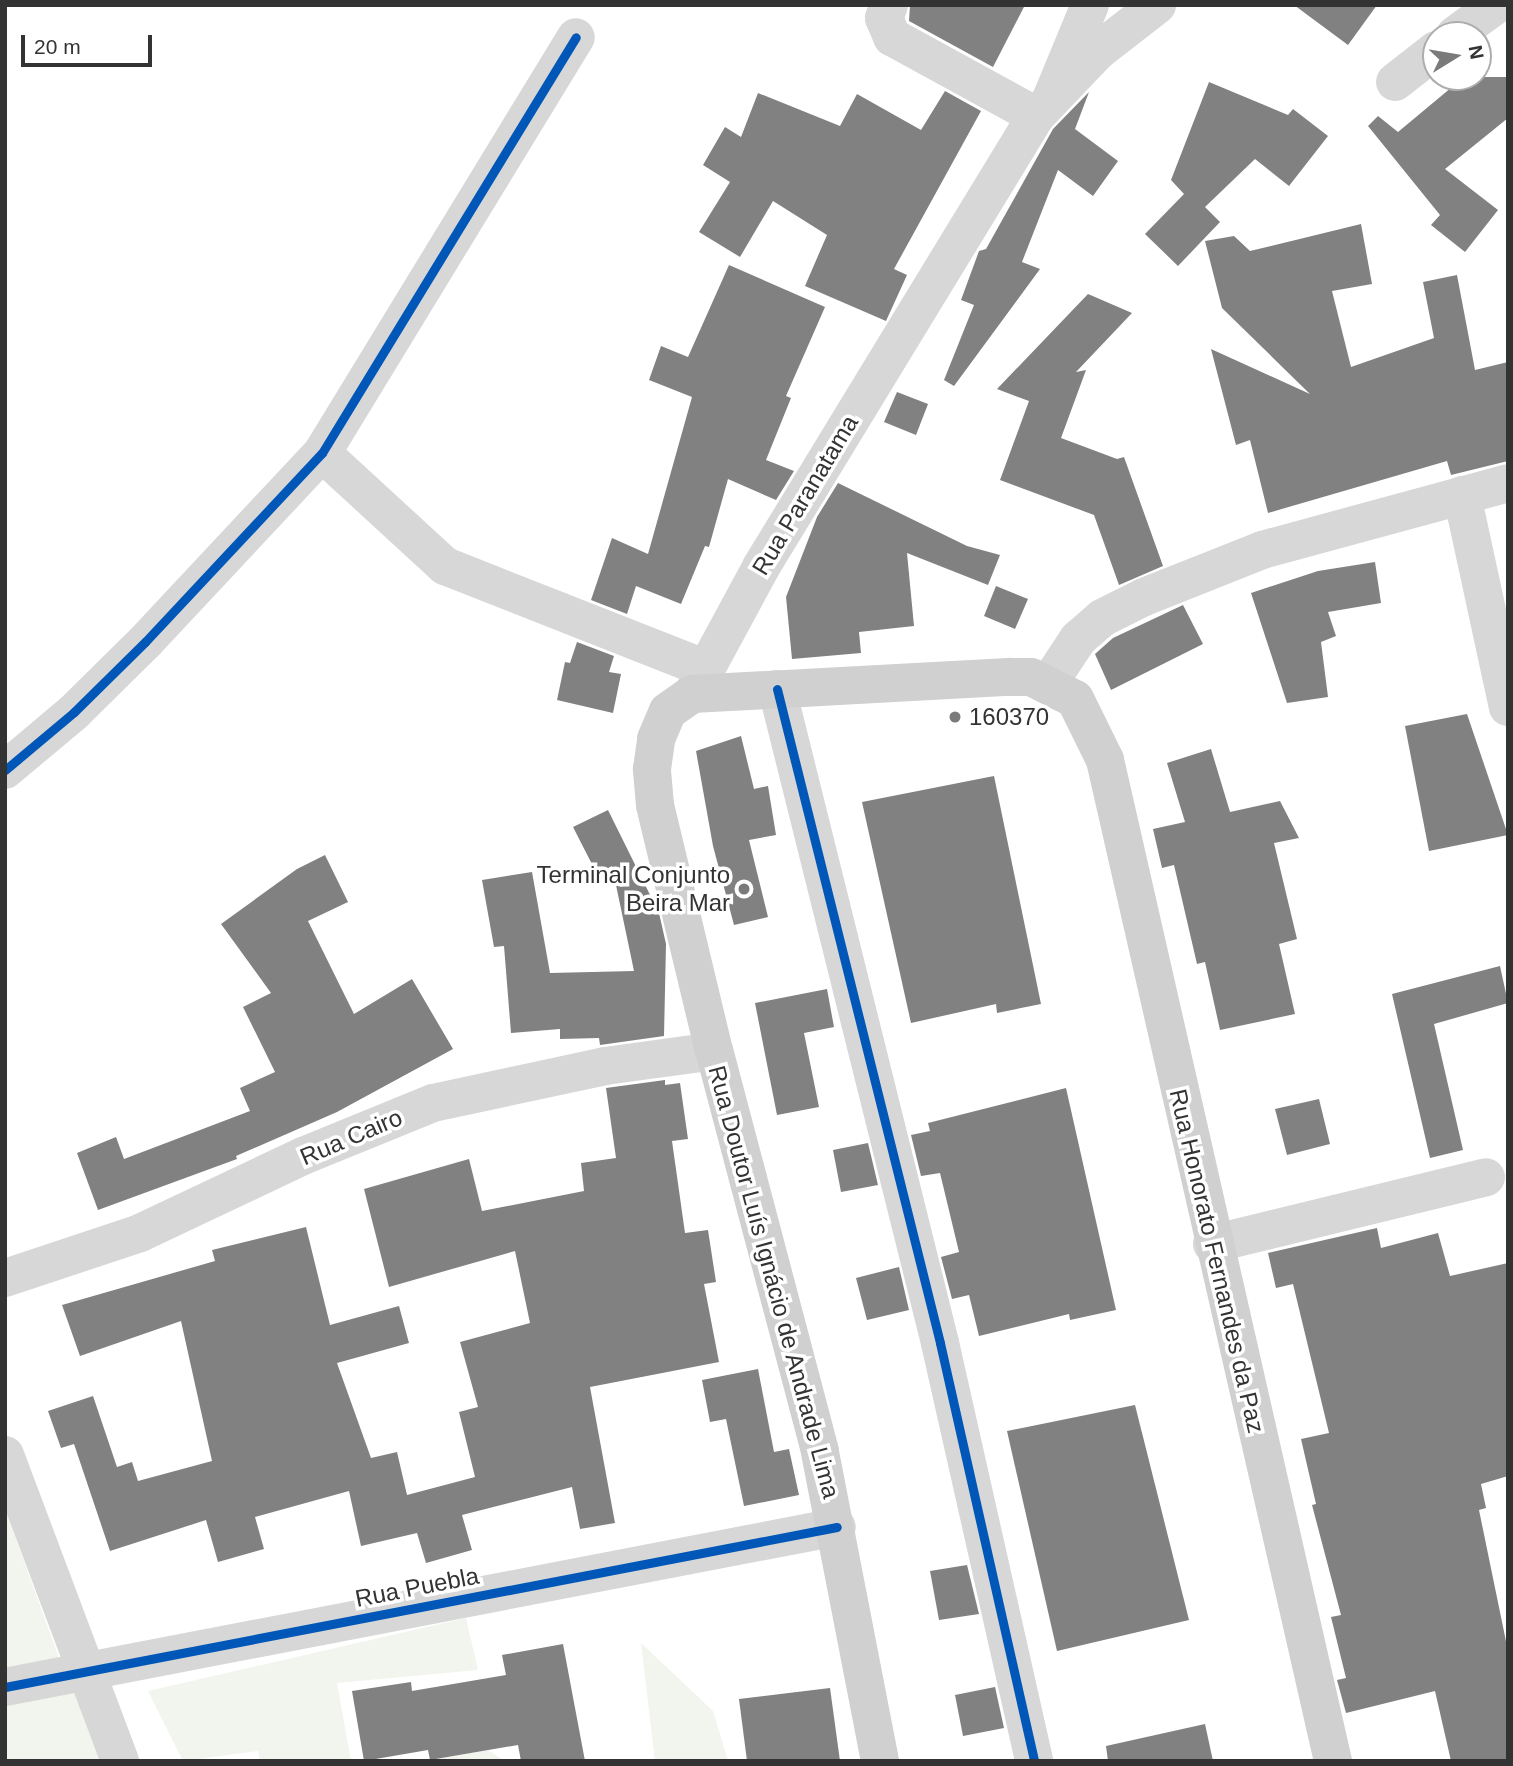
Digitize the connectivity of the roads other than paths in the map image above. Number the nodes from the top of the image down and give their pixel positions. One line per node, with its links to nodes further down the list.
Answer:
1 (889, 5): 7 (street)
2 (1090, 5): 7 (street)
3 (1157, 5): 7 (street, Rua Paranatama)
4 (576, 37): 8 (street)
5 (1422, 61): 6 (street)
6 (1395, 82)
7 (1043, 108): 11 (street, Rua Paranatama)
8 (322, 453): 11 (street); 15 (street)
9 (1508, 483): 10 (street)
10 (1462, 495): 12 (street); 14 (street)
11 (699, 681): 13 (main road); 16 (main road, Rua Paranatama)
12 (1049, 684): 13 (main road); 18 (main road, Rua Honorato Fernandes da Paz)
13 (777, 689): 26 (street)
14 (1508, 707)
15 (5, 770)
16 (714, 1051): 19 (street, Rua Cairo); 21 (main road, Rua Doutor Luís Ignácio de Andrade Lima)
17 (1486, 1177): 18 (street)
18 (1212, 1244): 27 (main road, Rua Honorato Fernandes da Paz)
19 (5, 1278)
20 (5, 1455): 22 (street)
21 (836, 1527): 22 (street, Rua Puebla); 25 (main road, Rua Doutor Luís Ignácio de Andrade Lima)
22 (84, 1671): 23 (street, Rua Puebla); 24 (street)
23 (5, 1686)
24 (120, 1761)
25 (880, 1761)
26 (1034, 1761)
27 (1333, 1761)

